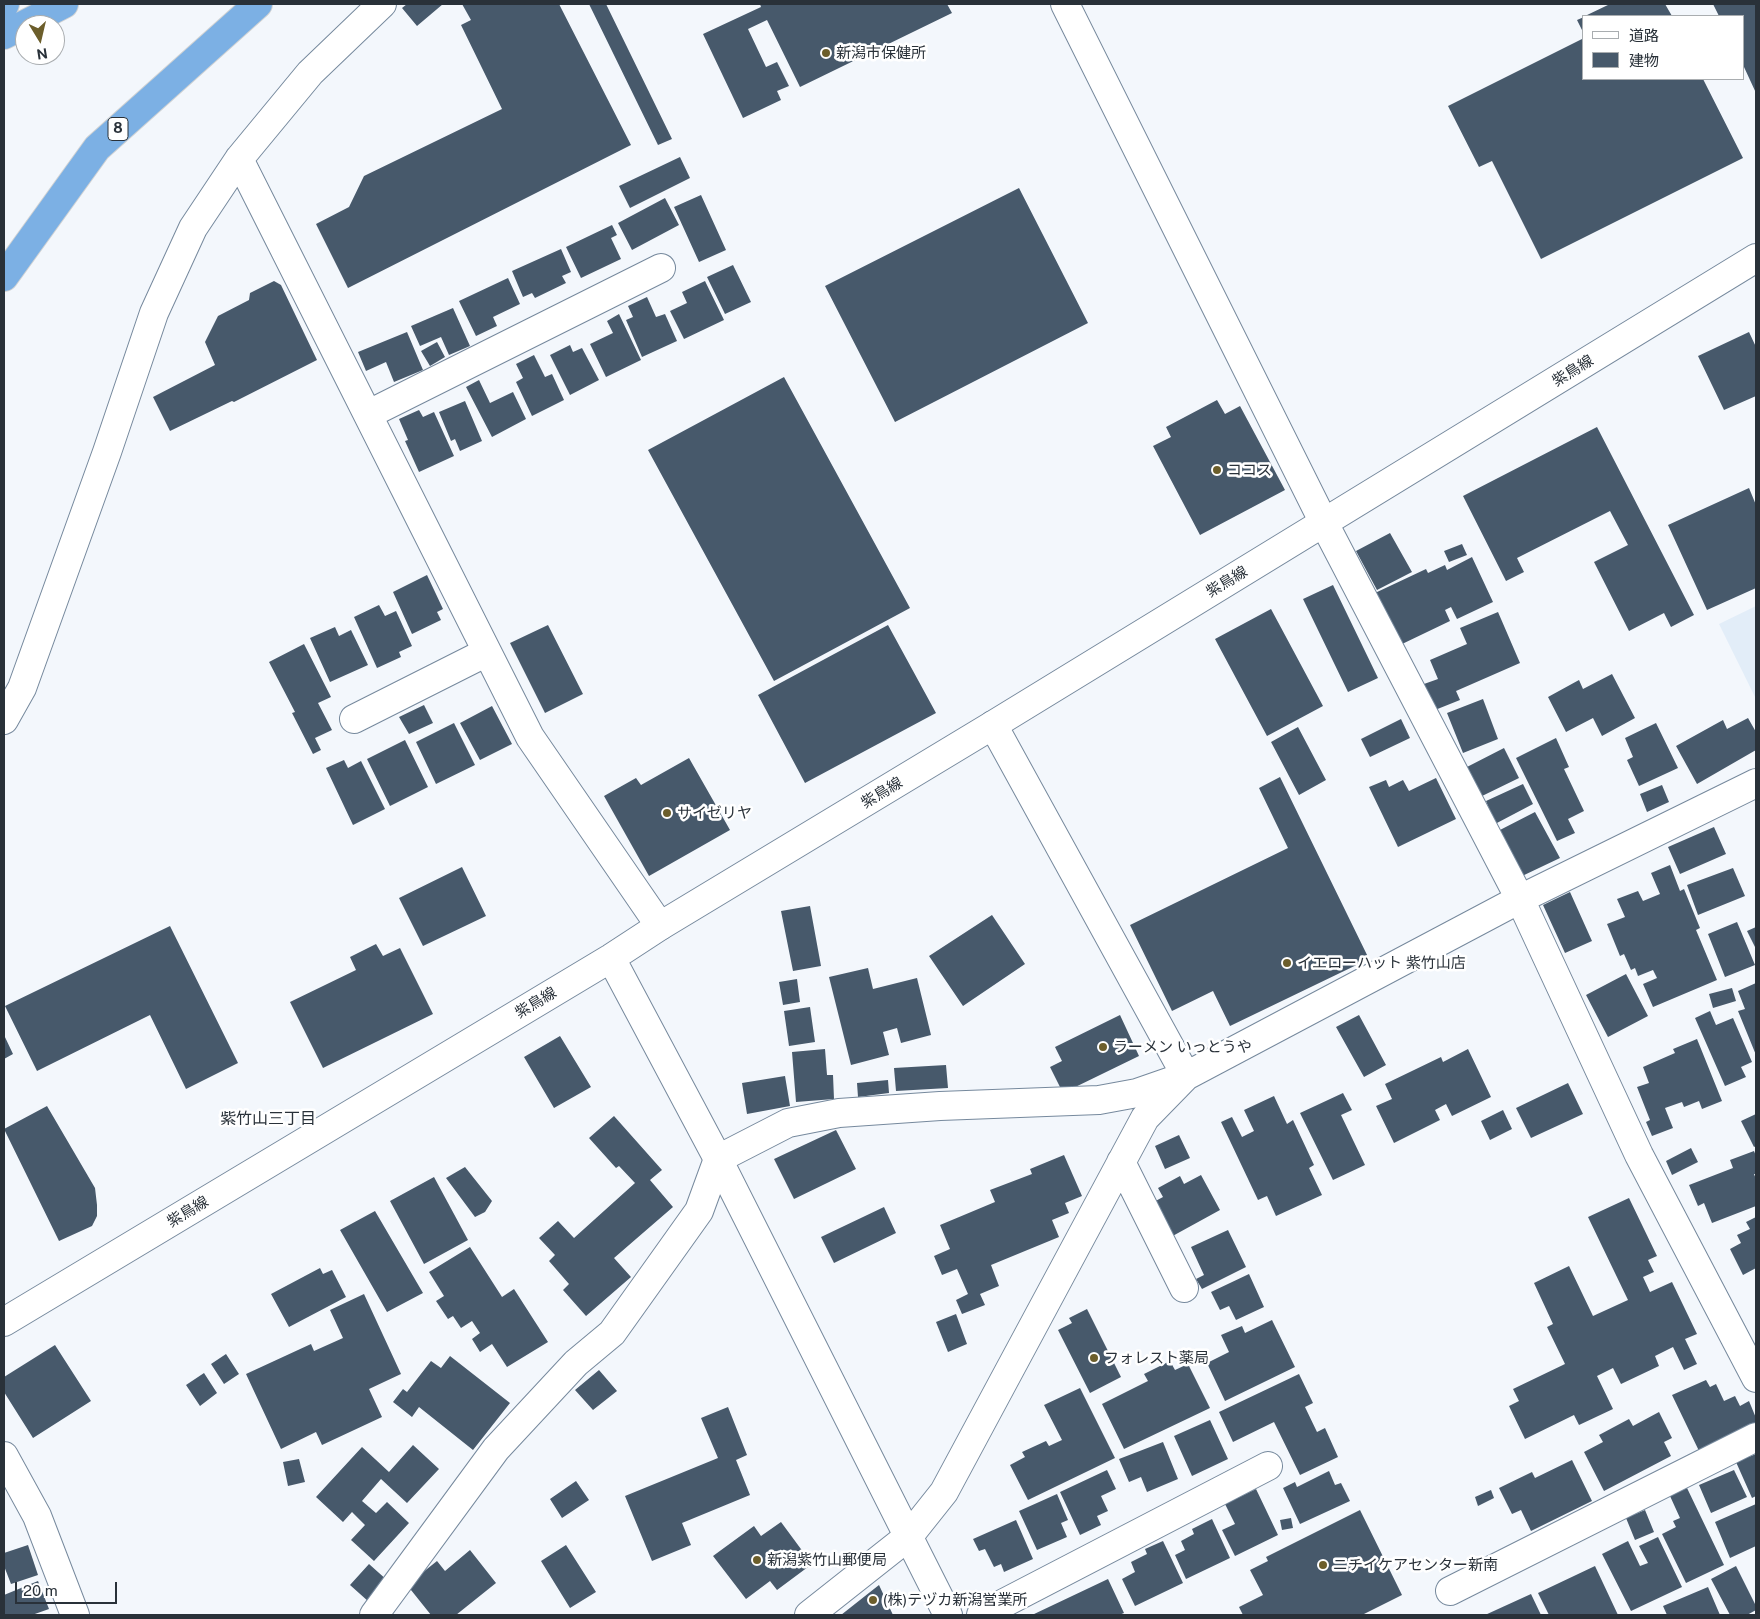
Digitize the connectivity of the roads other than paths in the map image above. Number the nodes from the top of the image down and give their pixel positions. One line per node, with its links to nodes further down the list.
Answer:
1 (258, 4): 9 (highway, 8)
2 (382, 4): 6 (street)
3 (1065, 4): 11 (street)
4 (57, 8): 5 (highway)
5 (4, 35)
6 (239, 159): 10 (street); 14 (street)
7 (1756, 258): 11 (street, 紫鳥線)
8 (661, 268): 10 (street)
9 (4, 277)
10 (369, 414): 12 (street)
11 (1324, 523): 15 (street, 紫鳥線); 17 (street)
12 (487, 652): 13 (street); 18 (street)
13 (354, 719)
14 (4, 720)
15 (994, 726): 18 (street, 紫鳥線); 20 (street)
16 (1756, 783): 17 (street)
17 (1520, 899): 20 (street); 25 (street)
18 (660, 926): 19 (street, 紫鳥線)
19 (611, 958): 21 (street); 24 (street, 紫鳥線)
20 (1186, 1076): 21 (street); 22 (street)
21 (718, 1158): 29 (street); 32 (street)
22 (1121, 1162): 23 (street); 29 (street)
23 (1184, 1288)
24 (4, 1322)
25 (1756, 1378)
26 (1756, 1437): 30 (street)
27 (4, 1456): 31 (street)
28 (1268, 1466): 35 (street)
29 (910, 1536): 33 (street); 34 (street)
30 (1450, 1591)
31 (75, 1615)
32 (374, 1615)
33 (809, 1615)
34 (948, 1615)
35 (980, 1615)

